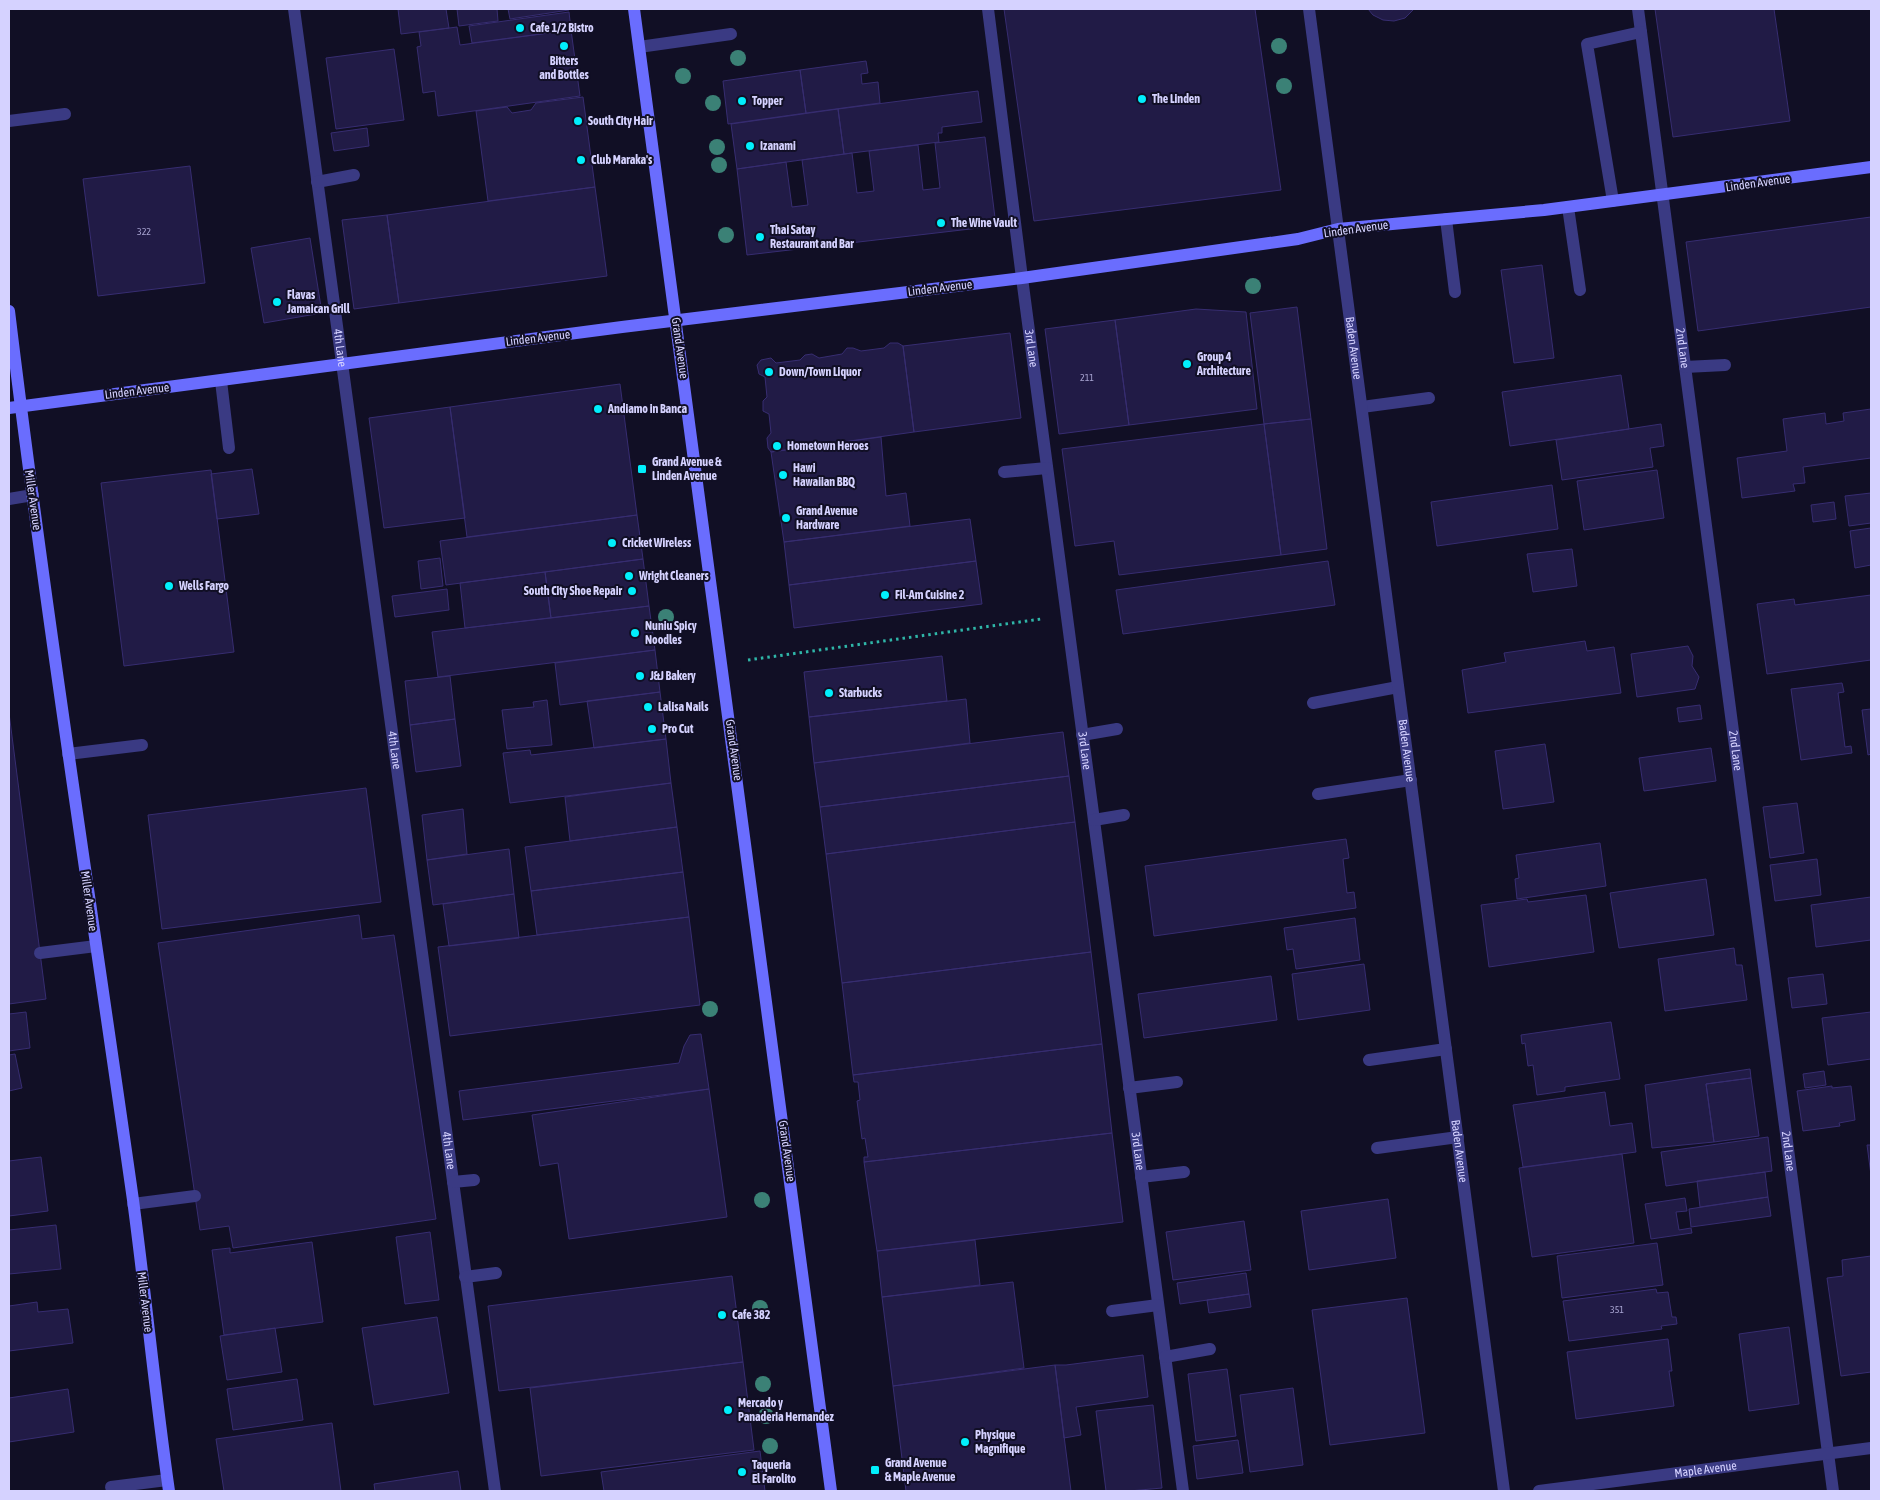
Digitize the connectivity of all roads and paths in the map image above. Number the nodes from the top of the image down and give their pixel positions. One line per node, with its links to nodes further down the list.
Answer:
1 (294, 9): 13 (street, 4th Lane)
2 (634, 9): 8 (street, Grand Avenue)
3 (988, 9): 19 (street, 3rd Lane)
4 (1309, 9): 18 (street, Baden Avenue)
5 (1638, 9): 6 (street, 2nd Lane)
6 (1641, 32): 14 (street, 2nd Lane); 15 (street)
7 (731, 34): 8 (street)
8 (639, 47): 23 (street, Grand Avenue)
9 (65, 114): 10 (street)
10 (9, 121)
11 (1871, 167): 14 (street, Linden Avenue)
12 (354, 176): 13 (street)
13 (317, 182): 24 (street, 4th Lane)
14 (1662, 196): 15 (street, Linden Avenue); 26 (street, 2nd Lane)
15 (1613, 201): 16 (street, Linden Avenue)
16 (1568, 207): 17 (street, Linden Avenue); 20 (street)
17 (1446, 219): 18 (street, Linden Avenue); 21 (street)
18 (1338, 229): 19 (street, Linden Avenue); 29 (street, Baden Avenue)
19 (1022, 278): 23 (street, Linden Avenue); 32 (street, 3rd Lane)
20 (1580, 290)
21 (1455, 292)
22 (9, 311): 30 (street, Miller Avenue)
23 (677, 320): 24 (street, Linden Avenue); 37 (street, Grand Avenue)
24 (342, 364): 27 (street, Linden Avenue); 59 (street, 4th Lane)
25 (1725, 365): 26 (street)
26 (1685, 367): 69 (street, 2nd Lane)
27 (221, 381): 30 (street, Linden Avenue); 31 (street)
28 (1429, 398): 29 (street)
29 (1362, 406): 38 (street, Baden Avenue)
30 (14, 408): 34 (street, Miller Avenue)
31 (229, 448)
32 (1047, 468): 33 (street); 36 (street, 3rd Lane)
33 (1004, 472)
34 (33, 495): 35 (street); 43 (street, Miller Avenue)
35 (9, 499)
36 (1067, 616): 37 (path); 41 (street, 3rd Lane)
37 (722, 664): 73 (street, Grand Avenue)
38 (1398, 687): 39 (street); 44 (street, Baden Avenue)
39 (1313, 703)
40 (1117, 728): 41 (street)
41 (1082, 735): 47 (street, 3rd Lane)
42 (142, 746): 43 (street)
43 (68, 754): 48 (street, Miller Avenue)
44 (1411, 780): 45 (street); 50 (street, Baden Avenue)
45 (1318, 794)
46 (1124, 816): 47 (street)
47 (1094, 820): 53 (street, 3rd Lane)
48 (96, 946): 49 (street); 61 (street, Miller Avenue)
49 (40, 953)
50 (1446, 1049): 51 (street); 54 (street, Baden Avenue)
51 (1370, 1060)
52 (1177, 1082): 53 (street)
53 (1129, 1088): 57 (street, 3rd Lane)
54 (1458, 1137): 55 (street); 75 (street, Baden Avenue)
55 (1377, 1148)
56 (1184, 1172): 57 (street)
57 (1141, 1177): 64 (street, 3rd Lane)
58 (474, 1180): 59 (street)
59 (453, 1182): 63 (street, 4th Lane)
60 (195, 1196): 61 (street)
61 (133, 1204): 70 (street, Miller Avenue)
62 (496, 1273): 63 (street)
63 (465, 1276): 72 (street, 4th Lane)
64 (1158, 1305): 65 (street); 67 (street, 3rd Lane)
65 (1112, 1311)
66 (1210, 1349): 67 (street)
67 (1165, 1357): 74 (street, 3rd Lane)
68 (1871, 1448): 69 (street, Maple Avenue)
69 (1828, 1453): 76 (street, Maple Avenue); 77 (street, 2nd Lane)
70 (168, 1486): 71 (street)
71 (111, 1487)
72 (494, 1491)
73 (831, 1491)
74 (1183, 1491)
75 (1504, 1491)
76 (1539, 1491)
77 (1833, 1491)

